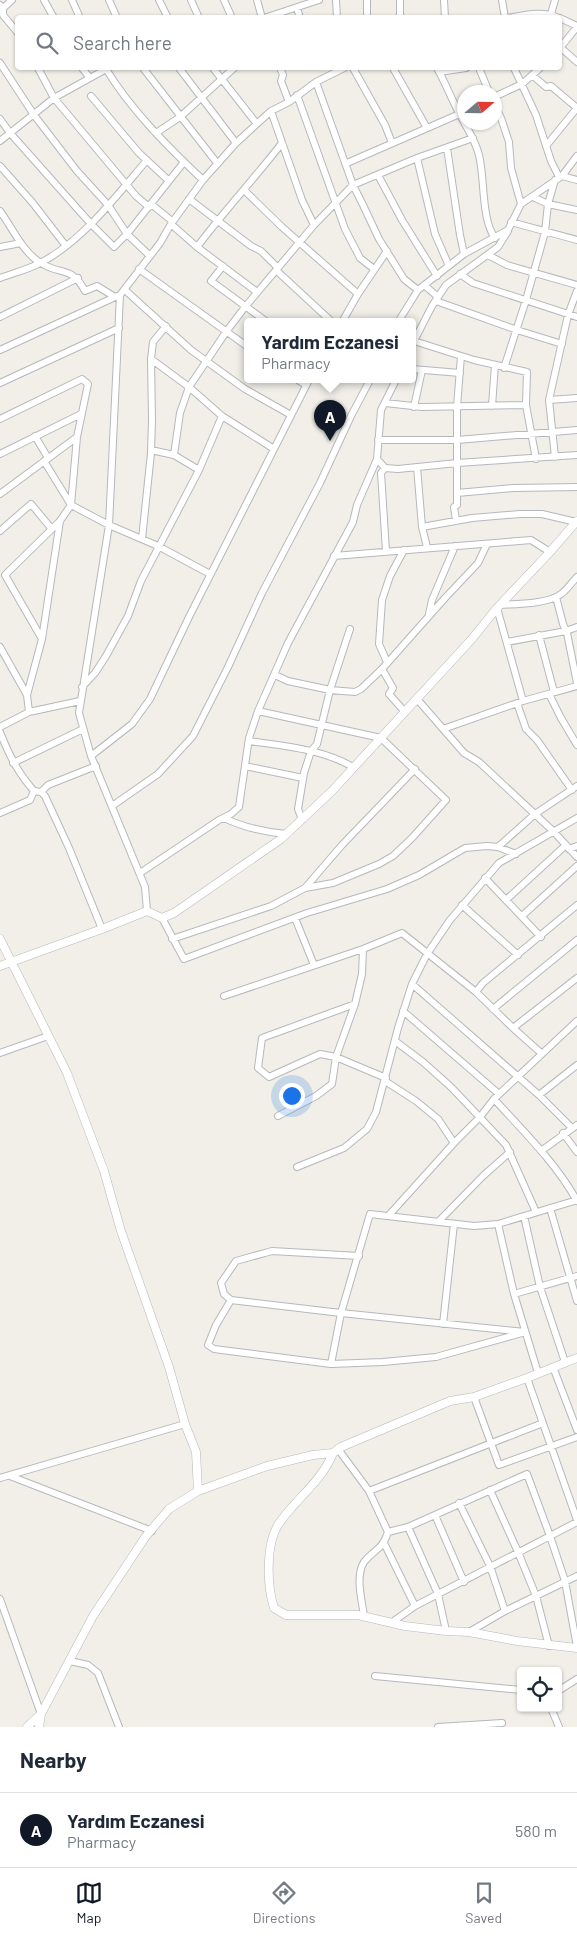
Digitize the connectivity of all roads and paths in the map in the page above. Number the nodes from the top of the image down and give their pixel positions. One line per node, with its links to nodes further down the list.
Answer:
1 (12, 0): 16 (street)
2 (44, 0): 19 (street)
3 (72, 0): 20 (street)
4 (109, 0): 21 (street)
5 (159, 0): 22 (street)
6 (191, 0): 23 (street)
7 (224, 0): 24 (street)
8 (257, 0): 25 (street)
9 (320, 0): 17 (street)
10 (336, 0): 28 (street)
11 (367, 0): 29 (street)
12 (400, 0): 30 (street)
13 (444, 0): 31 (street)
14 (502, 0): 32 (street)
15 (555, 0): 18 (street)
16 (1, 8): 36 (street)
17 (297, 8): 26 (street); 27 (street)
18 (551, 14): 33 (street)
19 (52, 15)
20 (79, 15)
21 (116, 15)
22 (166, 15)
23 (198, 15)
24 (231, 15)
25 (262, 15)
26 (273, 15)
27 (299, 15)
28 (337, 15)
29 (367, 15)
30 (400, 15)
31 (445, 15)
32 (505, 15)
33 (525, 15)
34 (562, 19): 35 (street)
35 (577, 26): 37 (street)
36 (15, 30)
37 (562, 45)
38 (562, 49): 40 (street)
39 (0, 62): 72 (street)
40 (577, 62)
41 (39, 70): 67 (street)
42 (84, 70): 58 (street)
43 (104, 70): 58 (street)
44 (109, 70): 81 (street)
45 (145, 70): 74 (street)
46 (181, 70): 66 (street)
47 (215, 70): 59 (street)
48 (232, 70): 59 (street)
49 (281, 70): 68 (street)
50 (333, 70): 60 (street)
51 (354, 70): 86 (street)
52 (394, 70): 78 (street)
53 (438, 70): 69 (street)
54 (480, 70): 62 (street)
55 (515, 70): 61 (street)
56 (538, 70): 57 (street)
57 (532, 75): 61 (street); 70 (street)
58 (89, 77): 67 (street)
59 (223, 78): 66 (street); 77 (street)
60 (316, 82): 64 (street); 94 (street)
61 (522, 84): 63 (street); 87 (street)
62 (486, 85)
63 (502, 93)
64 (298, 95): 68 (street); 110 (street)
65 (91, 96): 91 (street)
66 (201, 97): 74 (street); 84 (street)
67 (54, 98): 72 (street); 101 (street)
68 (289, 102): 71 (street)
69 (457, 104)
70 (577, 108): 87 (street)
71 (271, 111): 77 (street); 85 (street)
72 (34, 115): 80 (street); 108 (street)
73 (457, 115): 78 (street)
74 (180, 117): 81 (street); 93 (street)
75 (0, 119): 80 (street)
76 (502, 121): 106 (street)
77 (257, 124): 84 (street)
78 (427, 128): 86 (street)
79 (469, 130): 82 (street)
80 (11, 134): 83 (street); 116 (street)
81 (156, 134): 92 (street)
82 (473, 138): 88 (street); 121 (street)
83 (0, 141)
84 (236, 143): 93 (street)
85 (282, 143): 103 (street); 117 (street)
86 (392, 143): 94 (street)
87 (546, 146): 97 (street)
88 (447, 148): 90 (street); 129 (street)
89 (577, 156): 97 (street)
90 (417, 158): 96 (street); 134 (street)
91 (147, 160): 100 (street); 101 (street)
92 (184, 162): 98 (street); 100 (street)
93 (217, 163): 98 (street)
94 (347, 163): 102 (street)
95 (0, 166): 125 (street)
96 (378, 175): 102 (street); 140 (street)
97 (559, 178): 99 (street); 104 (street); 107 (street)
98 (203, 180): 105 (street)
99 (577, 180)
100 (168, 181): 109 (street)
101 (126, 184): 108 (street); 109 (street)
102 (354, 186): 110 (street); 128 (street)
103 (244, 190): 113 (street); 123 (street)
104 (533, 197): 106 (street); 107 (street)
105 (189, 199): 113 (street); 114 (street)
106 (521, 204): 115 (street)
107 (548, 204): 111 (street); 119 (street)
108 (108, 205): 116 (street); 120 (street)
109 (150, 205): 114 (street); 120 (street)
110 (335, 205): 117 (street); 136 (street)
111 (577, 210)
112 (1, 212): 124 (street)
113 (217, 220): 127 (street); 137 (street)
114 (172, 222): 127 (street); 130 (street)
115 (511, 222): 118 (street); 119 (street)
116 (91, 224): 120 (street); 125 (street)
117 (314, 225): 123 (street)
118 (508, 230): 121 (street); 131 (street)
119 (545, 232): 122 (street); 138 (street)
120 (127, 234): 130 (street)
121 (495, 238): 129 (street)
122 (577, 240)
123 (299, 242): 137 (street); 149 (street)
124 (21, 243): 126 (street); 132 (street)
125 (66, 246): 132 (street)
126 (0, 247)
127 (197, 247): 133 (street)
128 (387, 251): 136 (street); 145 (street)
129 (464, 254): 134 (street)
130 (149, 255): 135 (street)
131 (488, 255): 138 (street); 139 (street)
132 (40, 263): 141 (street); 142 (street)
133 (223, 266): 147 (street); 152 (street)
134 (449, 266): 140 (street)
135 (139, 269): 148 (street); 163 (street)
136 (374, 269): 149 (street)
137 (278, 270): 147 (street); 157 (street)
138 (534, 272): 144 (street); 151 (street)
139 (460, 274): 150 (street); 151 (street)
140 (437, 276): 143 (street)
141 (0, 278)
142 (78, 278): 148 (street); 154 (street)
143 (424, 285): 145 (street); 150 (street)
144 (577, 285)
145 (418, 290): 159 (street)
146 (577, 291): 153 (street)
147 (257, 292): 152 (street)
148 (120, 294): 160 (street); 161 (street); 168 (street)
149 (358, 294): 158 (street)
150 (437, 299): 162 (street); 164 (street)
151 (526, 300): 153 (street); 162 (street)
152 (246, 307): 156 (street); 163 (street)
153 (568, 314): 155 (street); 167 (street)
154 (0, 317)
155 (577, 317)
156 (261, 318)
157 (328, 318)
158 (344, 318)
159 (400, 318)
160 (166, 326): 170 (street); 171 (street)
161 (119, 328): 177 (street); 220 (street)
162 (517, 330): 167 (street); 173 (street)
163 (226, 332): 165 (street); 171 (street)
164 (416, 337)
165 (244, 343)
166 (416, 343): 169 (street)
167 (562, 344): 183 (street)
168 (0, 350)
169 (461, 356): 172 (street); 176 (street)
170 (151, 358): 181 (street); 201 (street)
171 (208, 362): 181 (street); 190 (street)
172 (495, 365): 173 (street); 187 (street)
173 (504, 368): 185 (street)
174 (416, 369): 175 (street)
175 (422, 370): 176 (street); 186 (street)
176 (460, 373): 188 (street)
177 (0, 383)
178 (307, 383): 190 (street)
179 (368, 383): 277 (street)
180 (395, 383): 184 (street)
181 (189, 387): 191 (street); 203 (street)
182 (577, 398): 183 (street)
183 (549, 400): 194 (street)
184 (385, 403): 186 (street); 198 (street)
185 (526, 405): 187 (street); 195 (street)
186 (414, 406): 188 (street)
187 (492, 406): 188 (street)
188 (457, 407): 199 (street)
189 (81, 414): 192 (street); 196 (street); 197 (street)
190 (291, 415): 200 (street)
191 (222, 416): 200 (street); 212 (street)
192 (0, 420)
193 (577, 430): 194 (street)
194 (553, 433): 195 (street); 205 (street)
195 (531, 435): 199 (street); 207 (street)
196 (36, 436): 202 (street); 208 (street)
197 (77, 438): 208 (street); 216 (street)
198 (378, 440): 199 (street); 206 (street)
199 (458, 440): 209 (street)
200 (274, 449): 233 (street)
201 (151, 450): 203 (street); 224 (street)
202 (0, 454)
203 (174, 455): 212 (street)
204 (577, 456): 205 (street)
205 (555, 457): 207 (street)
206 (377, 459): 211 (street); 232 (street)
207 (536, 459): 209 (street)
208 (46, 460): 215 (street); 216 (street)
209 (457, 463): 210 (street); 214 (street)
210 (417, 467): 211 (street); 221 (street)
211 (384, 468): 230 (street)
212 (199, 470): 226 (street)
213 (577, 487): 214 (street)
214 (456, 493): 217 (street)
215 (0, 494)
216 (72, 505): 218 (street); 220 (street)
217 (456, 520): 219 (street); 221 (street)
218 (60, 521): 222 (street); 242 (street)
219 (576, 521): 231 (street)
220 (109, 525): 224 (street); 249 (street)
221 (422, 527): 228 (street)
222 (51, 528): 223 (street); 242 (street)
223 (0, 531)
224 (142, 539): 226 (street)
225 (486, 544): 227 (street); 231 (street); 237 (street)
226 (158, 546): 233 (street); 249 (street)
227 (455, 546): 228 (street); 237 (street)
228 (427, 547): 229 (street)
229 (404, 550): 230 (street); 245 (street)
230 (386, 551): 232 (street)
231 (550, 552): 236 (street)
232 (334, 556): 247 (street)
233 (210, 574): 268 (street)
234 (577, 577): 235 (street)
235 (556, 597): 236 (street); 240 (street)
236 (498, 606): 243 (street); 253 (street)
237 (428, 617): 245 (street)
238 (577, 627): 240 (street)
239 (350, 629): 250 (street)
240 (566, 631): 241 (street); 248 (street)
241 (539, 635): 243 (street); 251 (street)
242 (42, 639): 252 (street)
243 (507, 642): 255 (street)
244 (0, 647): 252 (street)
245 (387, 662): 246 (street)
246 (382, 669): 250 (street); 258 (street)
247 (275, 675): 250 (street); 256 (street)
248 (577, 685): 251 (street)
249 (82, 687): 254 (street)
250 (330, 690): 259 (street)
251 (552, 693): 255 (street); 266 (street)
252 (27, 695): 257 (street)
253 (417, 699): 258 (street); 262 (street)
254 (80, 701): 257 (street); 261 (street)
255 (520, 702): 262 (street); 275 (street)
256 (258, 711): 259 (street); 265 (street)
257 (29, 712): 260 (street)
258 (405, 712): 264 (street)
259 (322, 724): 264 (street); 267 (street)
260 (0, 727)
261 (83, 729): 268 (street); 269 (street)
262 (443, 729): 279 (street)
263 (0, 732): 269 (street)
264 (381, 738): 272 (street); 273 (street)
265 (249, 740): 267 (street); 271 (street)
266 (577, 745)
267 (311, 751): 272 (street); 274 (street)
268 (91, 756): 270 (street)
269 (13, 763): 276 (street)
270 (96, 766): 276 (street); 277 (street)
271 (245, 766): 274 (street); 280 (street)
272 (353, 767): 282 (street)
273 (415, 769): 293 (street); 293 (street)
274 (303, 778): 282 (street)
275 (575, 788): 279 (street)
276 (38, 792): 278 (street); 301 (street)
277 (112, 806): 291 (street)
278 (0, 813)
279 (535, 814): 283 (street); 286 (street)
280 (224, 818): 284 (street); 291 (street)
281 (577, 818): 283 (street)
282 (302, 820): 284 (street)
283 (553, 831): 287 (street); 288 (street)
284 (286, 834): 299 (street)
285 (577, 846): 287 (street)
286 (498, 847): 288 (street); 300 (street)
287 (568, 847): 289 (street); 294 (street)
288 (516, 854): 292 (street)
289 (577, 857)
290 (577, 866): 298 (street)
291 (140, 873): 297 (street)
292 (485, 878): 294 (street); 295 (street)
293 (305, 888): 304 (street)
294 (507, 900): 298 (street)
295 (462, 905): 307 (street); 308 (street)
296 (577, 905): 302 (street)
297 (147, 910): 299 (street); 301 (street)
298 (522, 916): 302 (street)
299 (162, 918): 304 (street)
300 (295, 918): 304 (street); 311 (street)
301 (102, 929): 309 (street)
302 (541, 936): 308 (street)
303 (0, 939): 309 (street)
304 (172, 939)
305 (577, 940): 317 (street)
306 (363, 949): 307 (street); 311 (street); 316 (street)
307 (427, 954): 313 (street); 314 (street)
308 (518, 955): 314 (street)
309 (12, 962): 310 (street); 321 (street)
310 (0, 966)
311 (314, 966): 315 (street)
312 (577, 978): 320 (street)
313 (412, 984): 318 (street); 327 (street)
314 (476, 992): 317 (street)
315 (224, 996)
316 (355, 1004): 325 (street); 325 (street)
317 (493, 1009): 320 (street)
318 (403, 1011): 322 (street); 329 (street)
319 (577, 1021): 324 (street)
320 (513, 1028): 324 (street)
321 (48, 1036): 323 (street); 366 (street)
322 (395, 1041): 328 (street); 333 (street)
323 (0, 1053)
324 (542, 1053): 327 (street)
325 (336, 1057): 328 (street); 332 (street)
326 (577, 1065): 330 (street)
327 (517, 1076): 329 (street); 330 (street)
328 (386, 1080): 336 (street); 340 (street)
329 (499, 1094): 331 (street)
330 (539, 1095): 334 (street)
331 (494, 1100): 333 (street); 337 (street)
332 (278, 1116)
333 (480, 1116): 336 (street); 338 (street)
334 (574, 1127): 335 (street)
335 (564, 1133): 337 (street); 339 (street)
336 (454, 1143): 344 (street)
337 (541, 1151): 341 (street)
338 (510, 1152): 343 (street); 346 (street)
339 (577, 1152)
340 (297, 1166)
341 (577, 1201): 342 (street)
342 (550, 1208): 343 (street); 350 (street)
343 (536, 1212): 345 (street)
344 (389, 1216): 346 (street); 349 (street)
345 (524, 1216): 348 (street); 351 (street)
346 (438, 1222): 347 (street)
347 (454, 1224): 348 (street); 356 (street)
348 (498, 1224): 352 (street)
349 (359, 1256): 353 (street); 355 (street)
350 (574, 1277): 351 (street); 354 (street)
351 (540, 1287): 352 (street); 359 (street)
352 (514, 1294): 357 (street)
353 (231, 1300): 355 (street); 360 (street)
354 (577, 1301)
355 (341, 1313): 356 (street); 360 (street)
356 (443, 1324): 357 (street)
357 (526, 1332): 360 (street); 362 (street)
358 (577, 1358): 359 (street)
359 (565, 1362): 361 (street)
360 (332, 1364)
361 (553, 1366): 362 (street); 367 (street)
362 (538, 1373): 363 (street)
363 (527, 1378): 364 (street); 365 (street)
364 (474, 1397): 369 (street); 371 (street)
365 (543, 1423): 369 (street); 370 (street)
366 (185, 1424): 372 (street); 375 (street)
367 (577, 1430)
368 (577, 1437): 370 (street)
369 (490, 1445): 370 (street); 376 (street)
370 (552, 1447): 379 (street)
371 (336, 1451): 375 (street); 376 (street); 395 (street)
372 (10, 1476): 373 (street); 381 (street)
373 (0, 1478)
374 (490, 1490): 377 (street); 383 (street); 385 (street)
375 (198, 1491): 381 (street)
376 (370, 1491): 382 (street)
377 (459, 1503): 378 (street); 386 (street)
378 (435, 1515): 380 (street); 389 (street)
379 (577, 1521): 383 (street)
380 (408, 1527): 382 (street); 390 (street)
381 (152, 1531): 401 (street)
382 (388, 1532): 384 (street)
383 (550, 1536): 385 (street); 388 (street)
384 (384, 1543): 393 (street); 395 (street)
385 (518, 1552): 386 (street); 391 (street)
386 (490, 1566): 389 (street); 394 (street)
387 (577, 1576): 388 (street)
388 (565, 1581): 391 (street); 400 (street)
389 (464, 1582): 390 (street)
390 (438, 1594): 393 (street); 397 (street)
391 (536, 1596): 394 (street); 399 (street)
392 (0, 1599): 407 (street)
393 (415, 1606): 396 (street)
394 (505, 1612): 398 (street)
395 (364, 1616): 396 (street)
396 (391, 1623): 397 (street)
397 (446, 1631): 398 (street)
398 (469, 1632): 399 (street)
399 (549, 1646): 400 (street)
400 (577, 1648)
401 (70, 1661): 407 (street); 411 (street)
402 (375, 1676): 405 (street)
403 (577, 1679): 404 (street)
404 (562, 1688)
405 (517, 1690)
406 (553, 1712): 413 (street)
407 (41, 1714): 409 (street); 410 (street)
408 (502, 1723): 412 (street)
409 (28, 1727)
410 (39, 1727)
411 (119, 1727)
412 (438, 1727)
413 (559, 1727)

